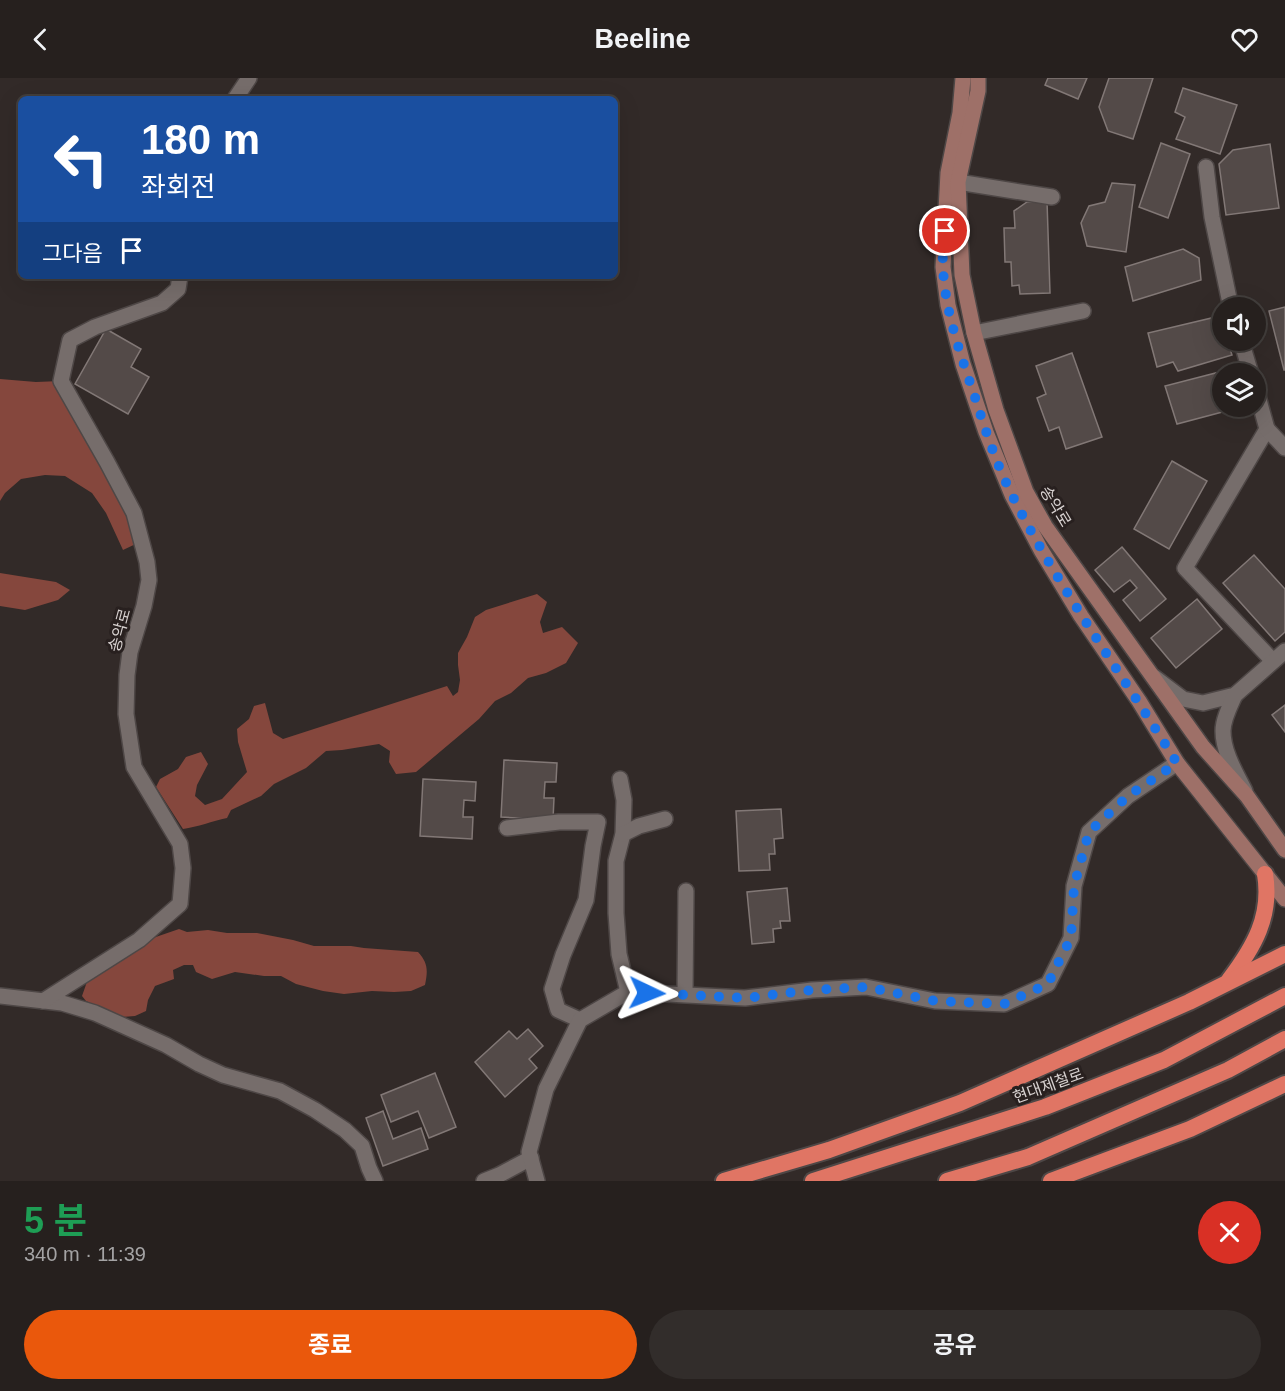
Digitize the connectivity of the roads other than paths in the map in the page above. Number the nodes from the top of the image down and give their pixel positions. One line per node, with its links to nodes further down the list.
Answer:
1 (249, 78): 4 (street)
2 (963, 78): 18 (main road)
3 (978, 78): 6 (main road, 송악로)
4 (237, 96)
5 (1206, 166): 9 (street)
6 (958, 182): 7 (street); 11 (main road, 송악로)
7 (1052, 197)
8 (180, 279): 34 (street, 송악로)
9 (1229, 297)
10 (1083, 311): 11 (street)
11 (974, 333): 16 (main road, 송악로)
12 (1264, 417): 13 (street)
13 (1267, 429): 14 (street); 15 (street, 송악로)
14 (1285, 448)
15 (1279, 656): 17 (street, 송악로)
16 (1151, 674): 17 (street, 송악로); 20 (main road, 송악로)
17 (1235, 694): 20 (street)
18 (1177, 763): 25 (main road); 31 (street)
19 (620, 779): 23 (street)
20 (1247, 796): 24 (main road, 송악로)
21 (664, 819): 23 (street)
22 (507, 828): 35 (street)
23 (623, 834): 30 (street)
24 (1285, 850)
25 (1265, 874): 27 (main road); 29 (highway)
26 (686, 891): 31 (street)
27 (1285, 899)
28 (1285, 954): 29 (highway)
29 (1225, 984): 42 (highway)
30 (628, 992): 31 (street); 35 (street)
31 (686, 994)
32 (0, 996): 34 (street)
33 (1285, 996): 43 (highway, 현대제철로)
34 (44, 1000): 39 (street)
35 (580, 1020): 38 (street)
36 (1285, 1039): 44 (highway)
37 (1285, 1084): 45 (highway)
38 (531, 1158): 40 (street); 41 (street)
39 (375, 1181)
40 (484, 1181)
41 (537, 1181)
42 (723, 1181)
43 (813, 1181)
44 (947, 1181)
45 (1051, 1181)

